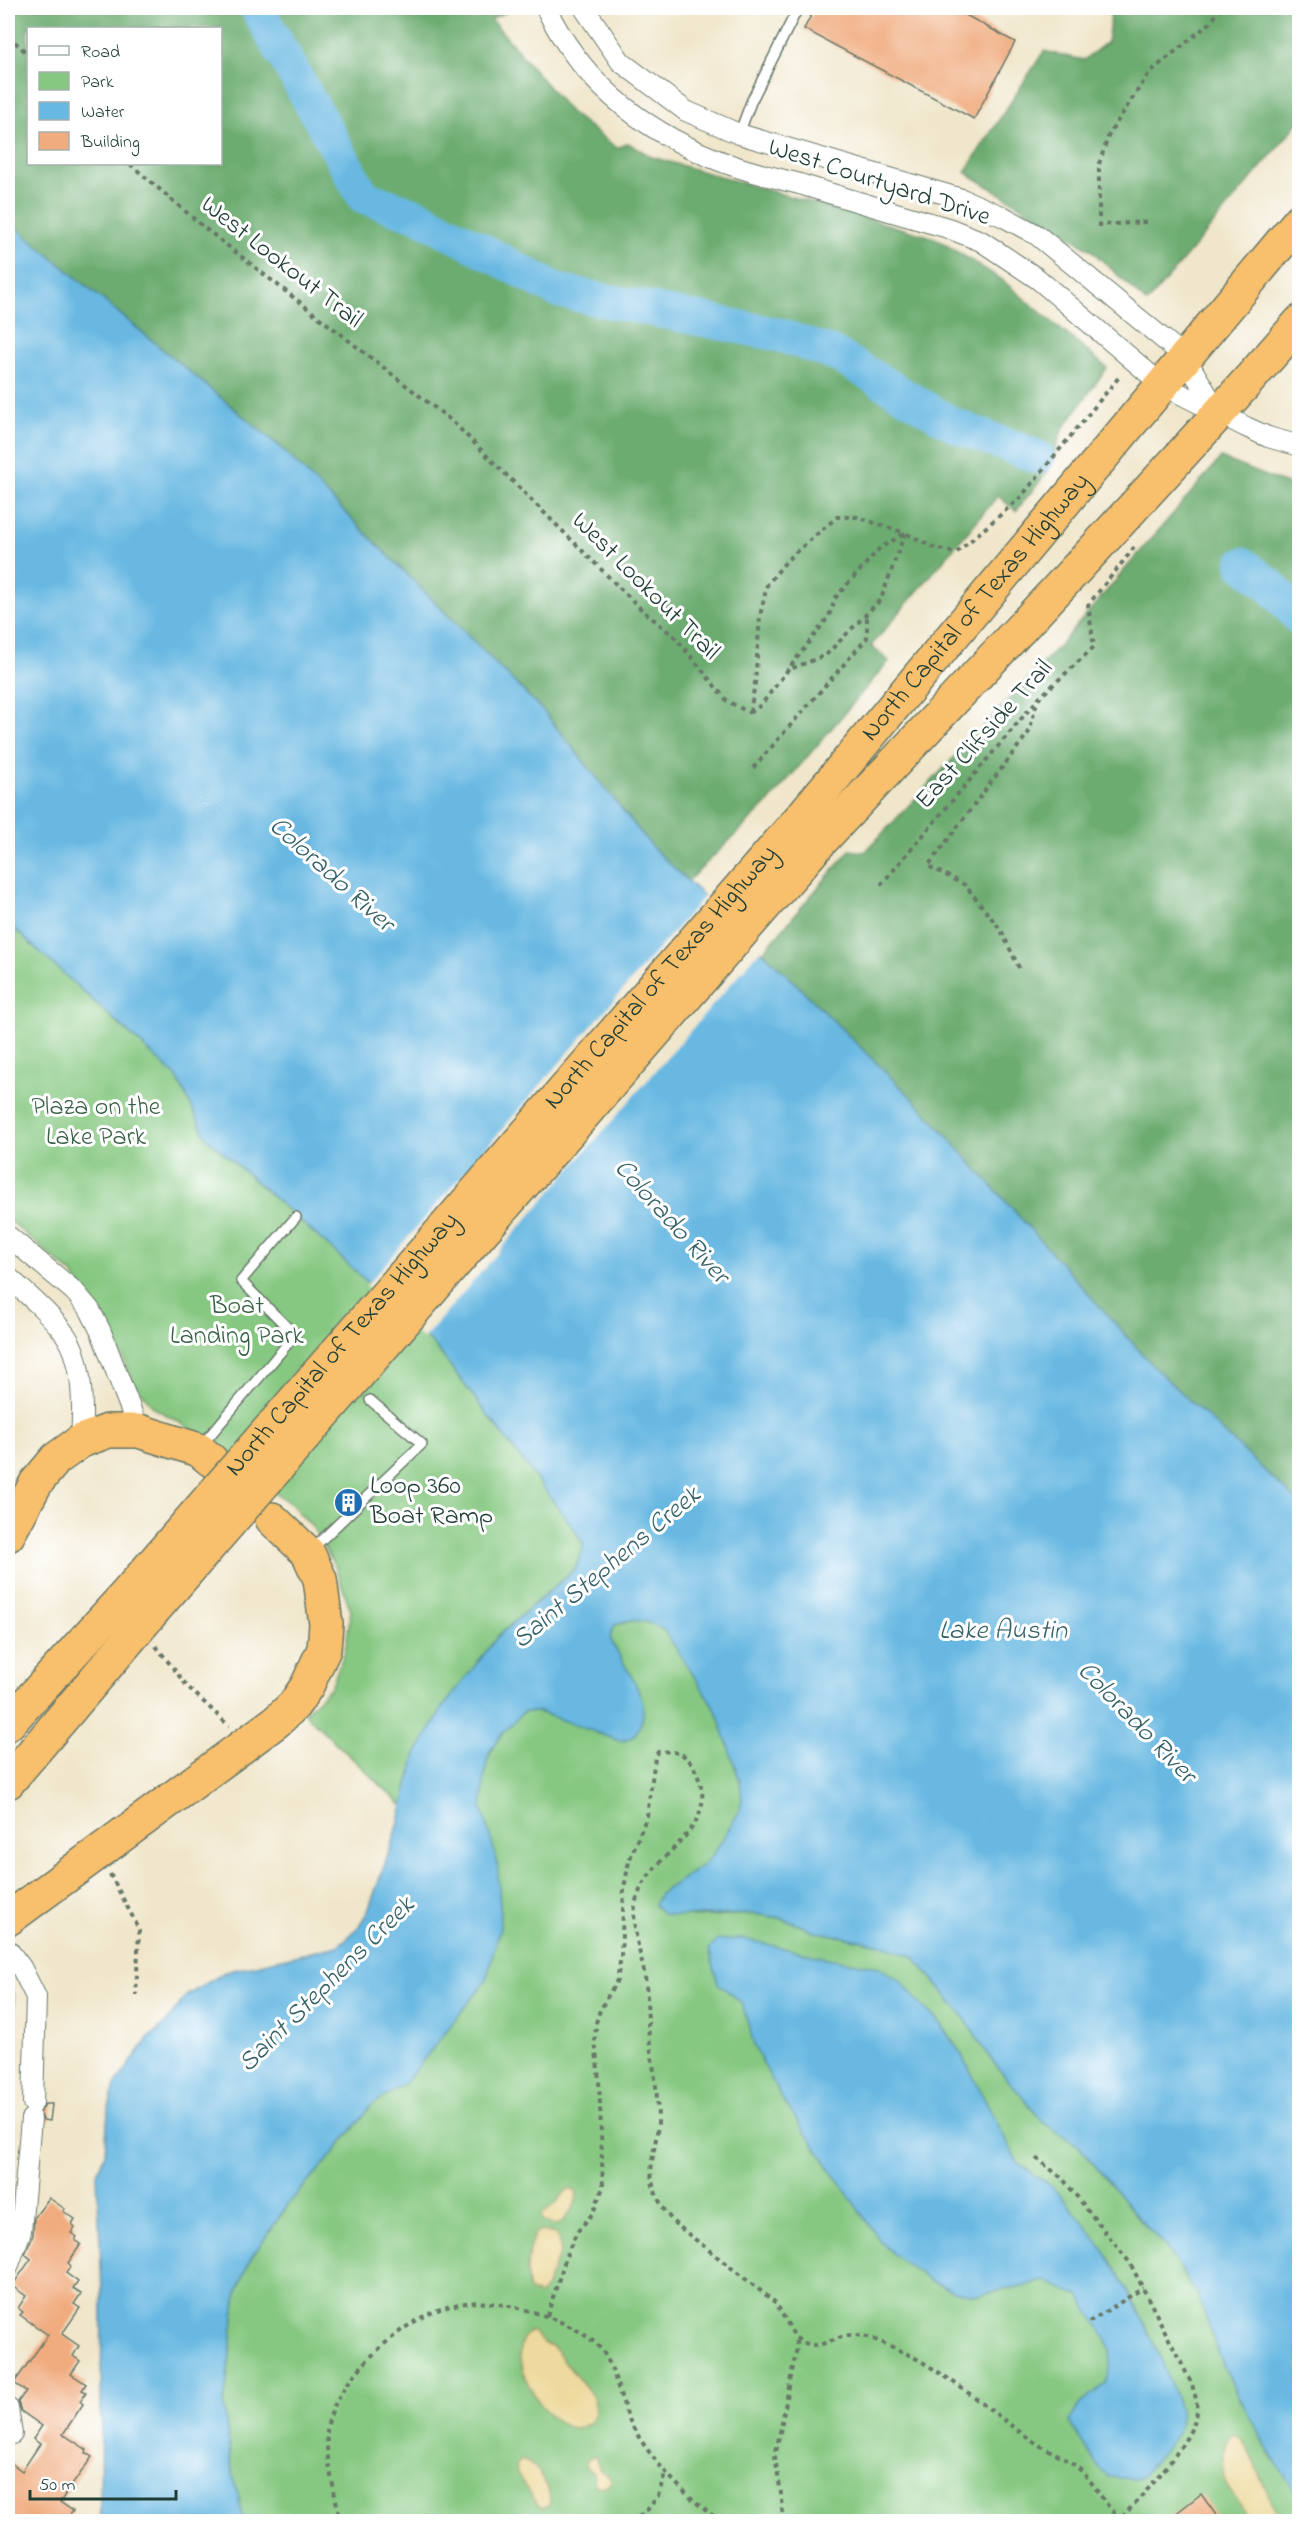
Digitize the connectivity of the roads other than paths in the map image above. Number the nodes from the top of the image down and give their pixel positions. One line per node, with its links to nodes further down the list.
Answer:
1 (546, 8): 5 (street, West Courtyard Drive)
2 (584, 8): 4 (street, West Courtyard Drive)
3 (798, 8): 4 (lane)
4 (739, 134): 5 (street); 8 (street, West Courtyard Drive)
5 (729, 164): 9 (street, West Courtyard Drive)
6 (1299, 220): 8 (highway, North Capital of Texas Highway)
7 (1299, 322): 10 (highway, North Capital of Texas Highway)
8 (1184, 356): 9 (highway, North Capital of Texas Highway); 10 (street, West Courtyard Drive)
9 (1161, 384): 10 (street, West Courtyard Drive); 12 (highway, North Capital of Texas Highway)
10 (1219, 414): 11 (street); 12 (highway, North Capital of Texas Highway)
11 (1299, 446)
12 (809, 831): 23 (highway, North Capital of Texas Highway, bridge)
13 (296, 1217): 19 (lane)
14 (8, 1236): 17 (street)
15 (8, 1277): 18 (street)
16 (370, 1400): 22 (lane)
17 (139, 1431): 18 (highway); 19 (highway)
18 (81, 1441): 21 (highway)
19 (205, 1455)
20 (272, 1519): 22 (highway)
21 (8, 1535)
22 (308, 1553): 26 (highway)
23 (142, 1607): 24 (highway, North Capital of Texas Highway); 25 (highway, North Capital of Texas Highway)
24 (8, 1724)
25 (8, 1782)
26 (8, 1919)
27 (8, 1950): 28 (street)
28 (8, 2267)
29 (8, 2408): 30 (street)
30 (12, 2434)

